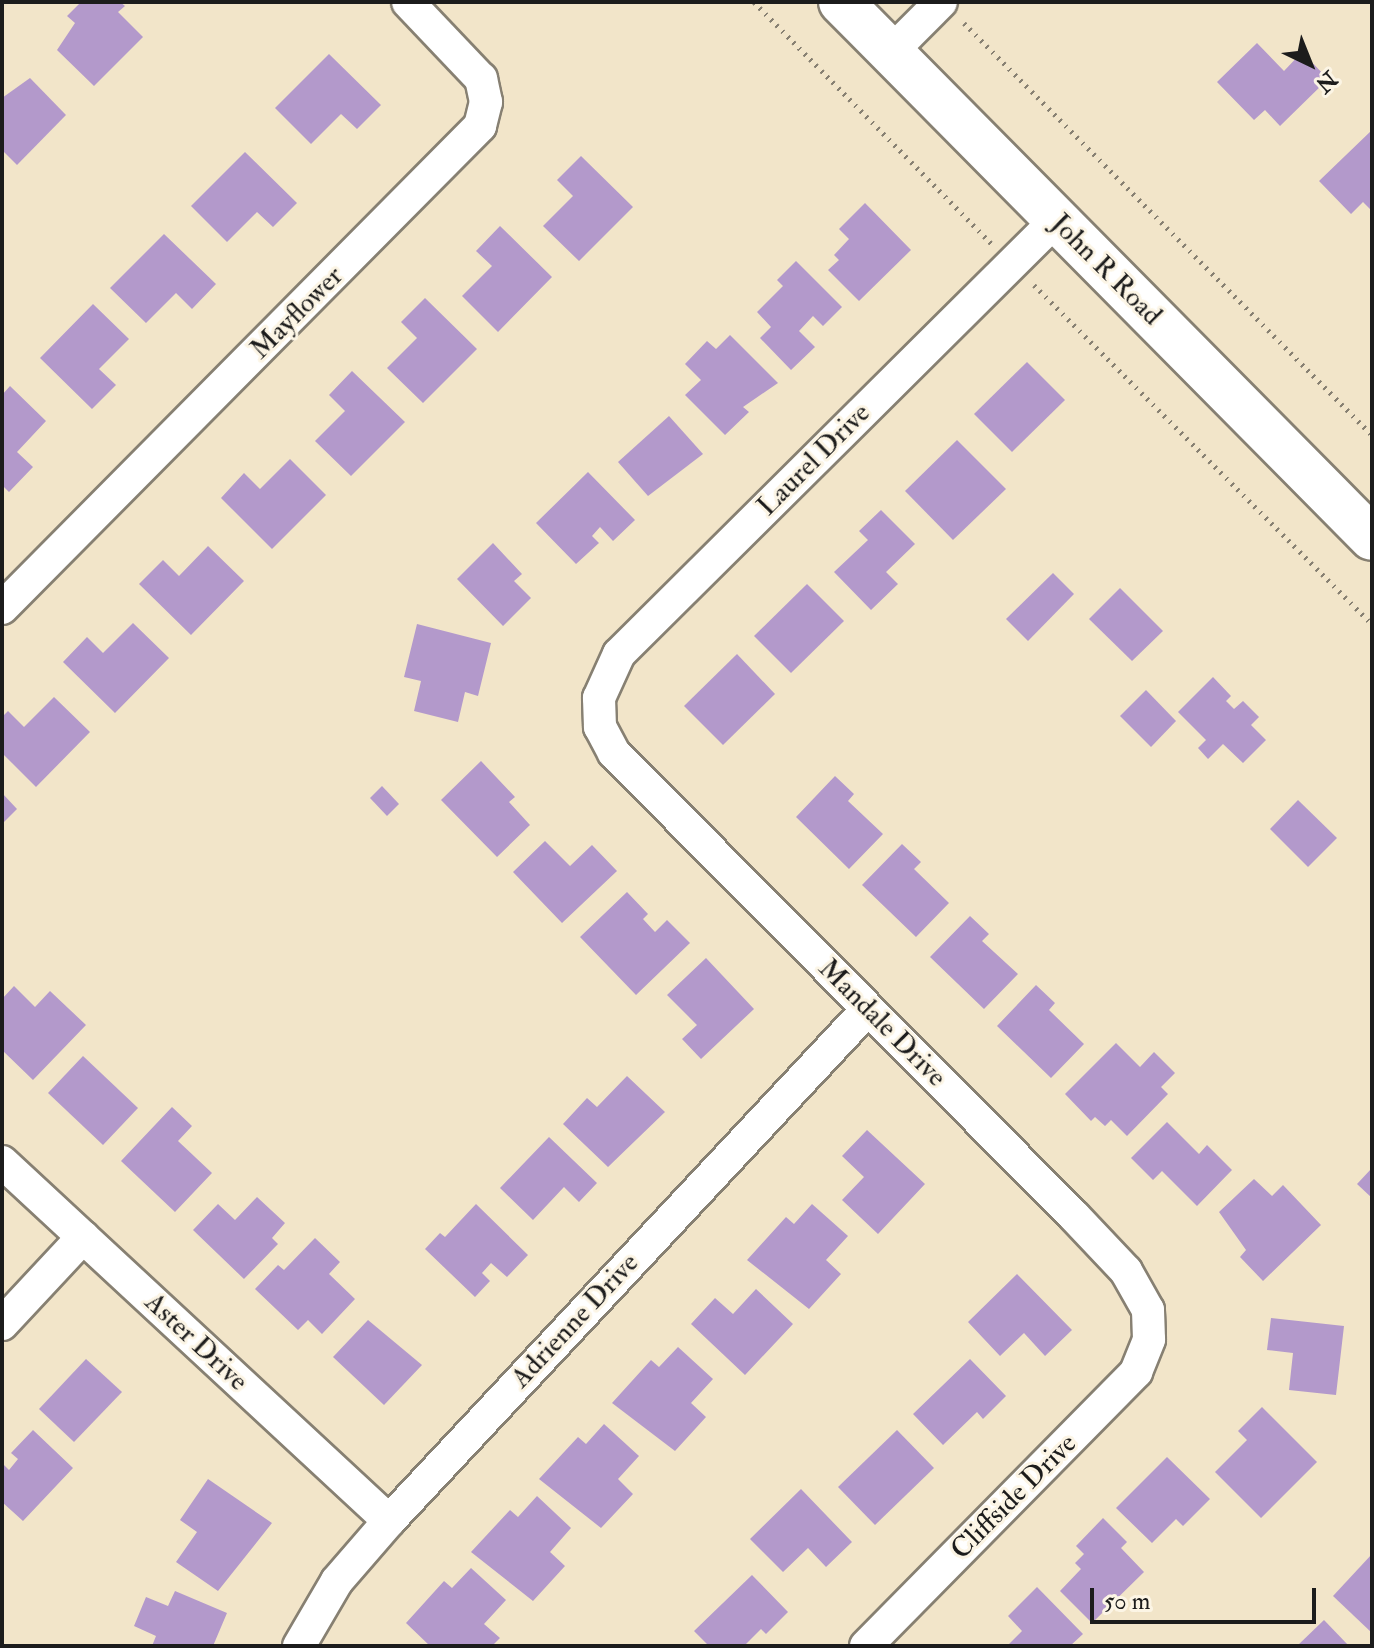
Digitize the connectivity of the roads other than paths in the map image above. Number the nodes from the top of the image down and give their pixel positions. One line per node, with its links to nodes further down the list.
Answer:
1 (408, 2): 7 (street, Mayflower)
2 (841, 2): 4 (main road, John R Road)
3 (941, 2): 4 (street)
4 (890, 53): 5 (main road, John R Road)
5 (1056, 220): 6 (main road, John R Road); 8 (street, Laurel Drive)
6 (1372, 538)
7 (2, 608)
8 (598, 715): 9 (street, Mandale Drive)
9 (868, 1009): 13 (street, Mandale Drive); 14 (street, Adrienne Drive)
10 (2, 1162): 11 (street, Aster Drive)
11 (83, 1237): 12 (street); 14 (street, Aster Drive)
12 (2, 1324)
13 (1149, 1339): 16 (street, Cliffside Drive)
14 (389, 1521): 15 (street, Adrienne Drive)
15 (299, 1646)
16 (866, 1646)

